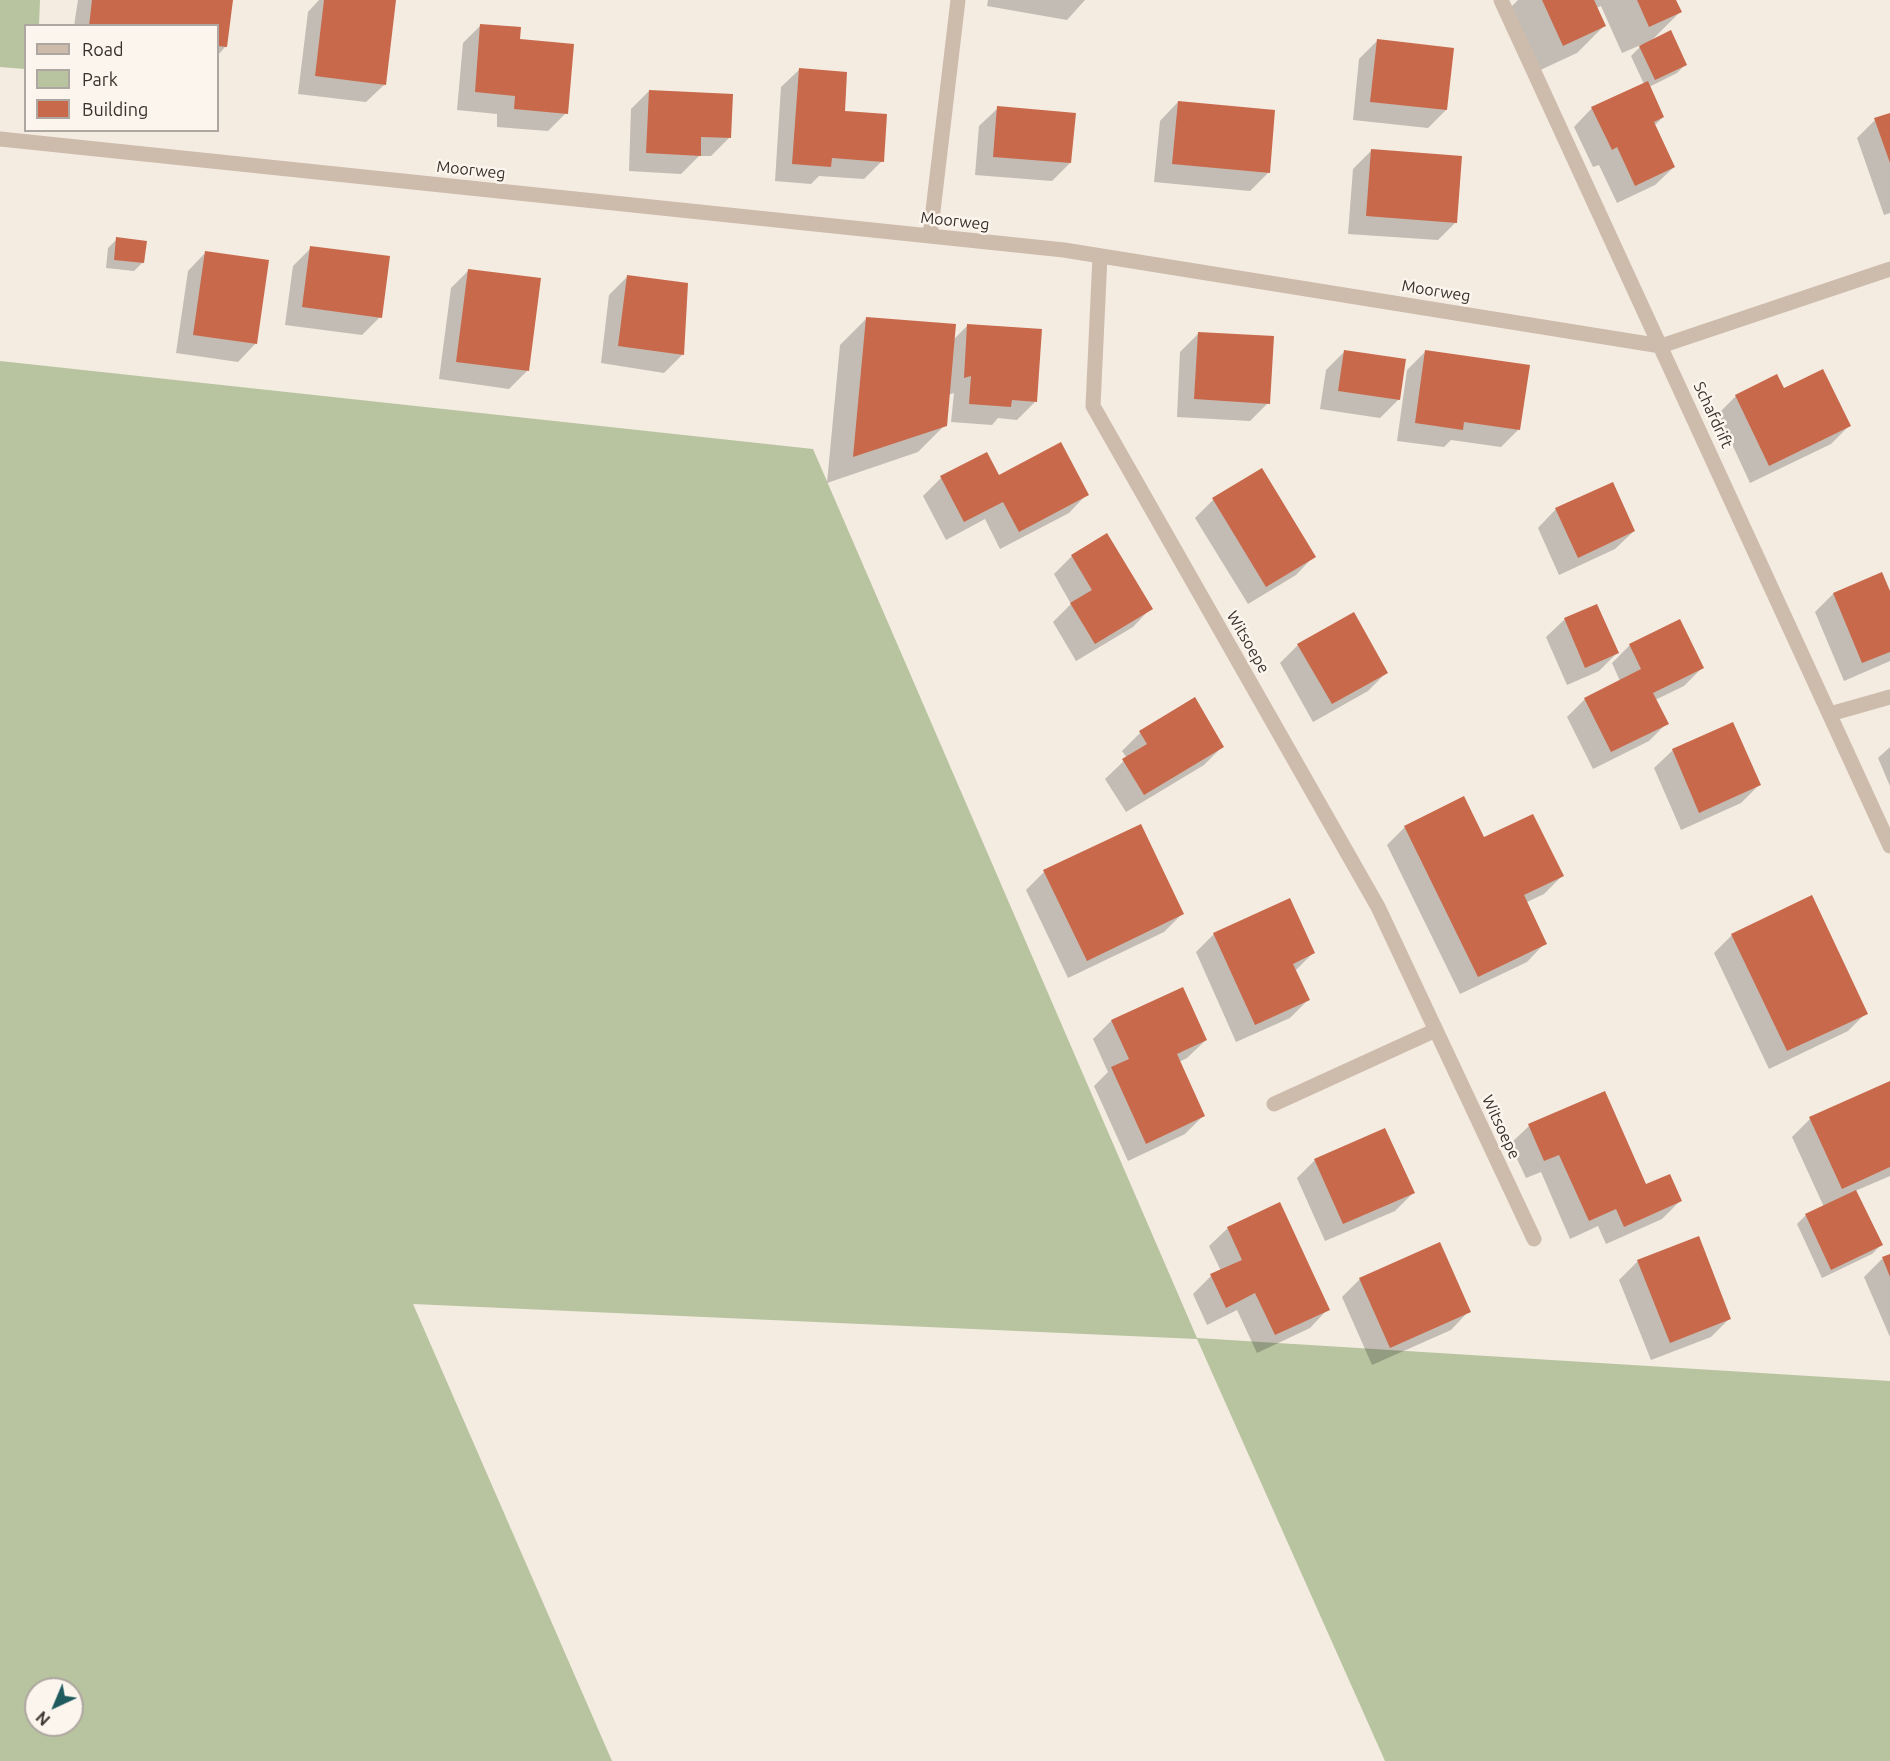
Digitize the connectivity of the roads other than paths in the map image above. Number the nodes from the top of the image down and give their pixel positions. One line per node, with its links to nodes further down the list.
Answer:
1 (958, 0): 4 (street)
2 (1501, 0): 7 (street, Schafdrift)
3 (0, 139): 4 (street, Moorweg)
4 (930, 236): 5 (street, Moorweg)
5 (1100, 256): 7 (street, Moorweg); 11 (street, Witsoepe)
6 (1890, 269): 7 (street, Moorweg)
7 (1661, 346): 9 (street, Schafdrift)
8 (1890, 697): 9 (street)
9 (1830, 714): 10 (street, Schafdrift)
10 (1890, 846)
11 (1436, 1030): 12 (street); 13 (street, Witsoepe)
12 (1274, 1104)
13 (1534, 1239)

